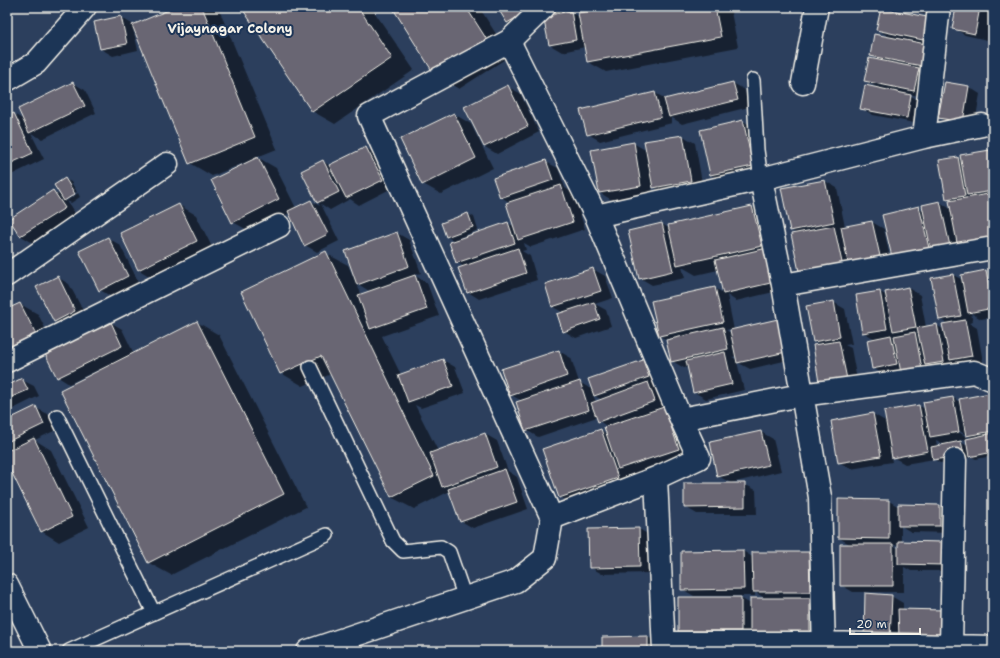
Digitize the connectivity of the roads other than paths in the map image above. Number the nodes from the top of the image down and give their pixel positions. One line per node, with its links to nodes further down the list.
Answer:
1 (85, 7): 6 (street)
2 (544, 7): 5 (street)
3 (817, 7): 8 (street)
4 (938, 7): 10 (street)
5 (509, 42): 13 (street); 26 (street)
6 (7, 80)
7 (753, 80): 12 (lane)
8 (803, 83)
9 (982, 125): 10 (street)
10 (924, 137): 12 (street)
11 (166, 164): 16 (street)
12 (761, 179): 13 (street); 17 (street)
13 (596, 216): 23 (street)
14 (279, 226): 18 (street)
15 (993, 248): 17 (street)
16 (7, 275)
17 (782, 285): 21 (street)
18 (7, 361)
19 (310, 367): 29 (lane)
20 (991, 379): 21 (street)
21 (801, 395): 23 (street); 33 (street)
22 (57, 416): 30 (lane)
23 (681, 420): 25 (street)
24 (955, 460): 31 (street)
25 (656, 478): 26 (street); 32 (street)
26 (552, 518): 29 (street)
27 (327, 535): 30 (lane)
28 (7, 585): 35 (street)
29 (465, 598): 37 (street)
30 (154, 613): 36 (lane)
31 (951, 645): 33 (street); 34 (street)
32 (664, 647): 33 (street)
33 (824, 647)
34 (993, 647)
35 (40, 651)
36 (69, 651)
37 (308, 651)

